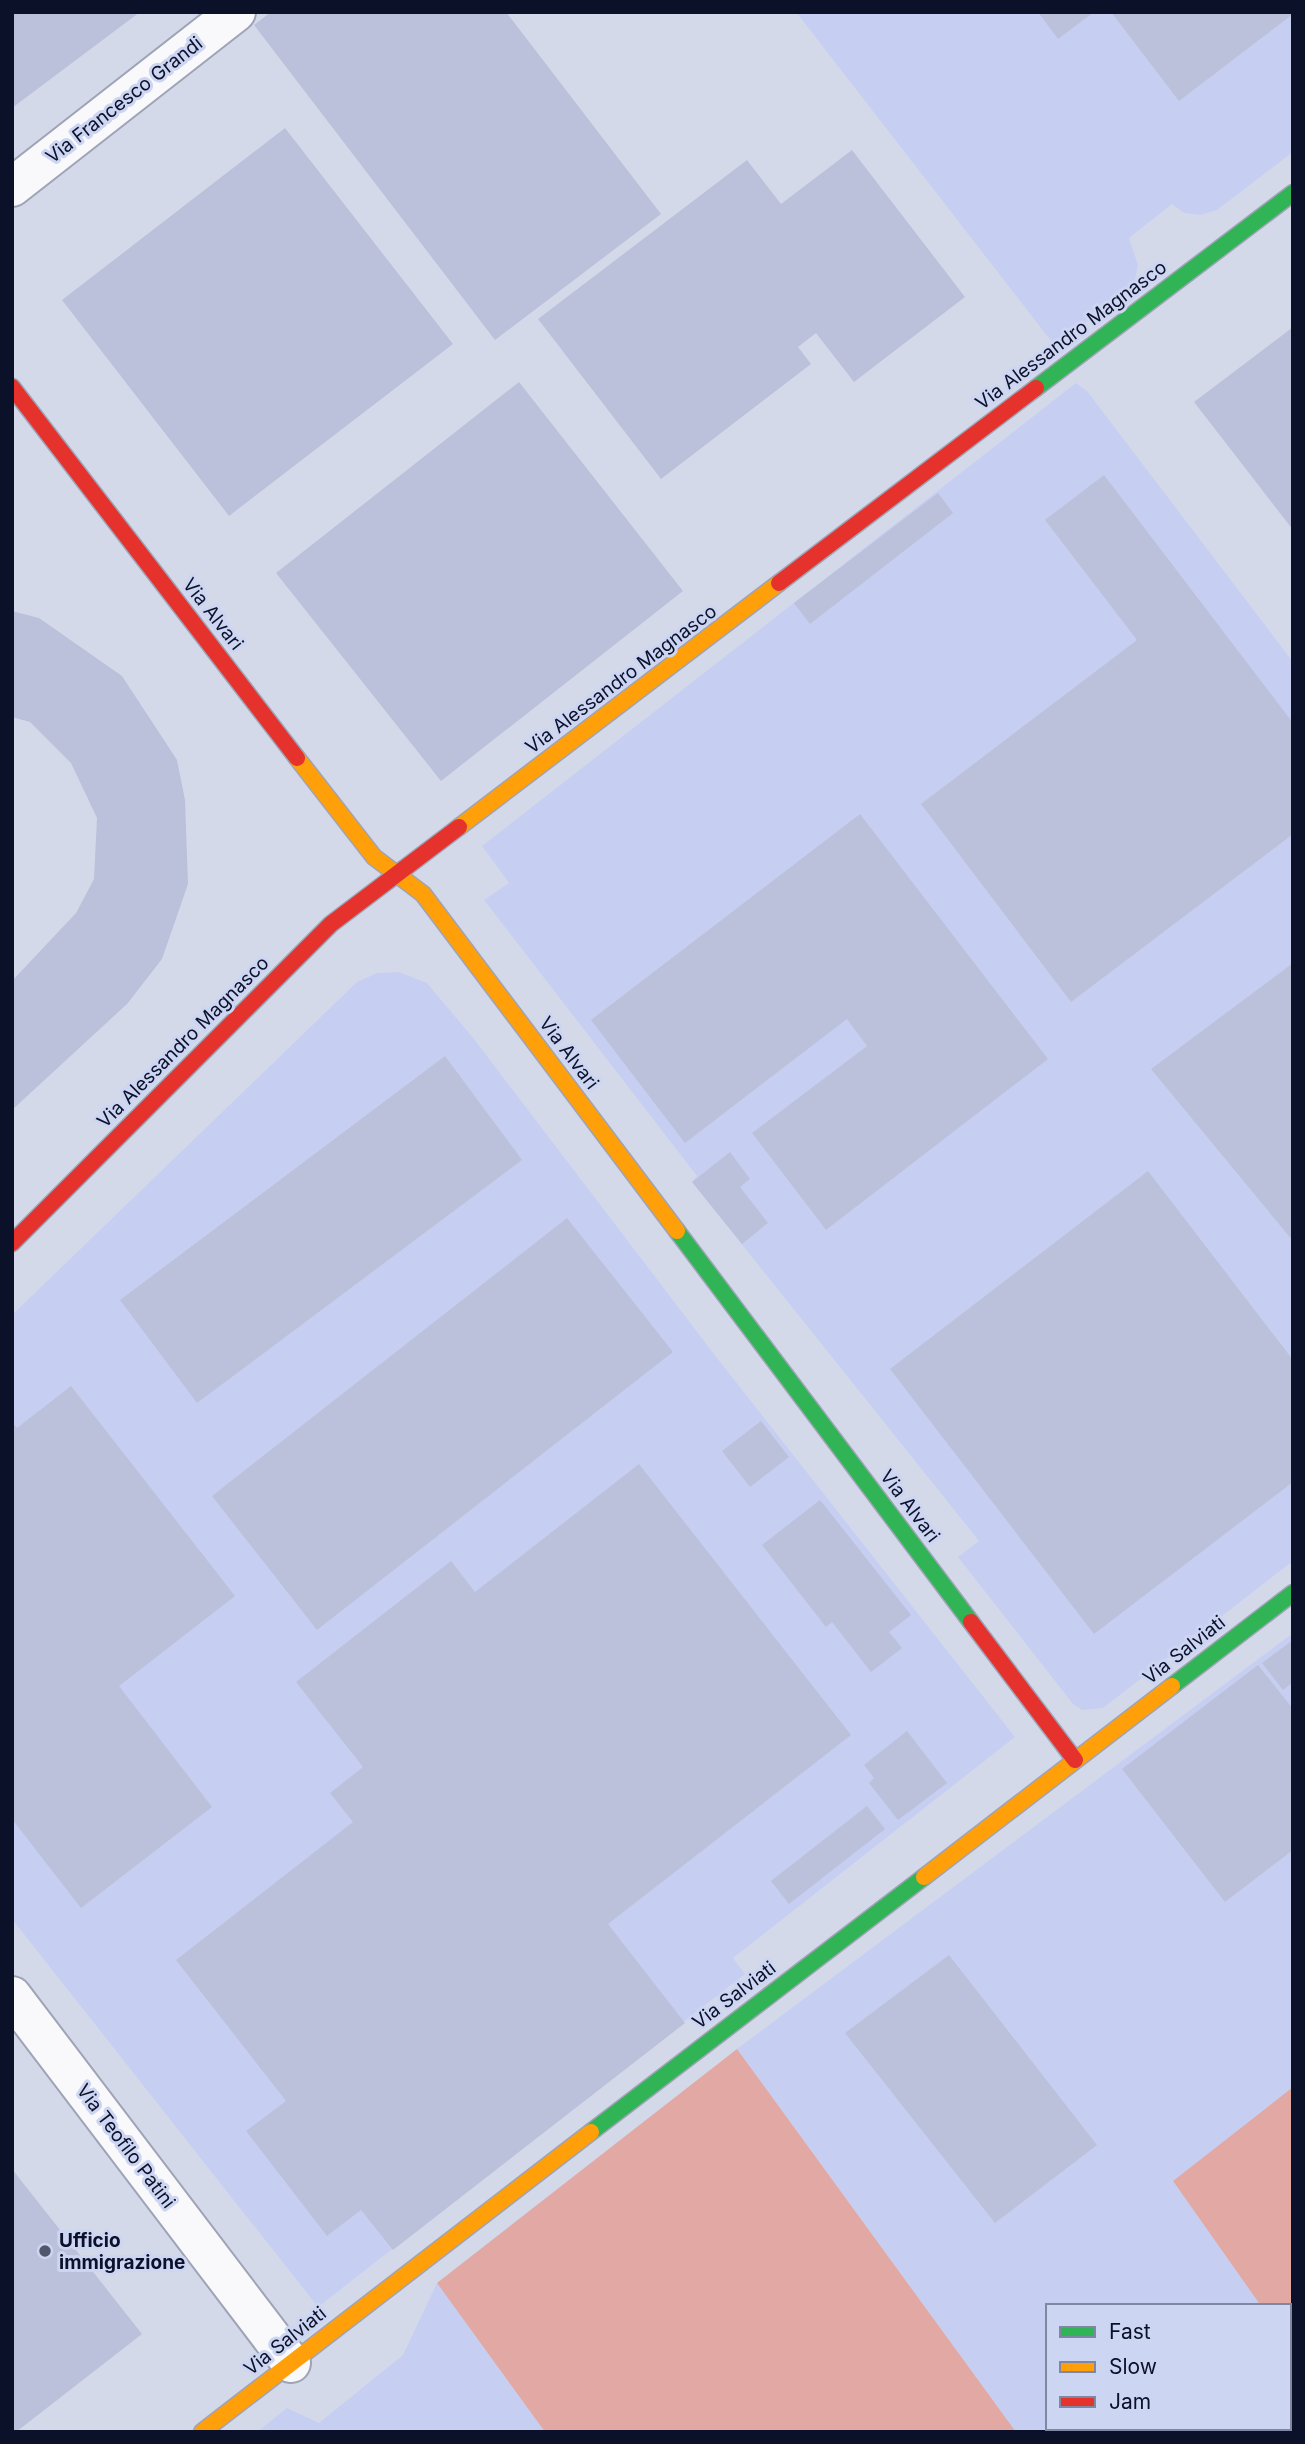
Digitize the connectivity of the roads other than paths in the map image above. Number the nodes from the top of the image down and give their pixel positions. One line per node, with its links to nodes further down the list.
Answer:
1 (236, 12): 2 (street, Via Francesco Grandi)
2 (12, 187)
3 (1293, 193): 5 (street, Via Alessandro Magnasco)
4 (12, 387): 5 (street, Via Alvari)
5 (399, 874): 6 (street, Via Alessandro Magnasco); 8 (street, Via Alvari)
6 (12, 1243)
7 (1293, 1593): 8 (street, Via Salviati)
8 (1075, 1760): 10 (street, Via Salviati)
9 (12, 1996): 10 (street, Via Teofilo Patini)
10 (291, 2363): 11 (street, Via Salviati)
11 (202, 2432)

